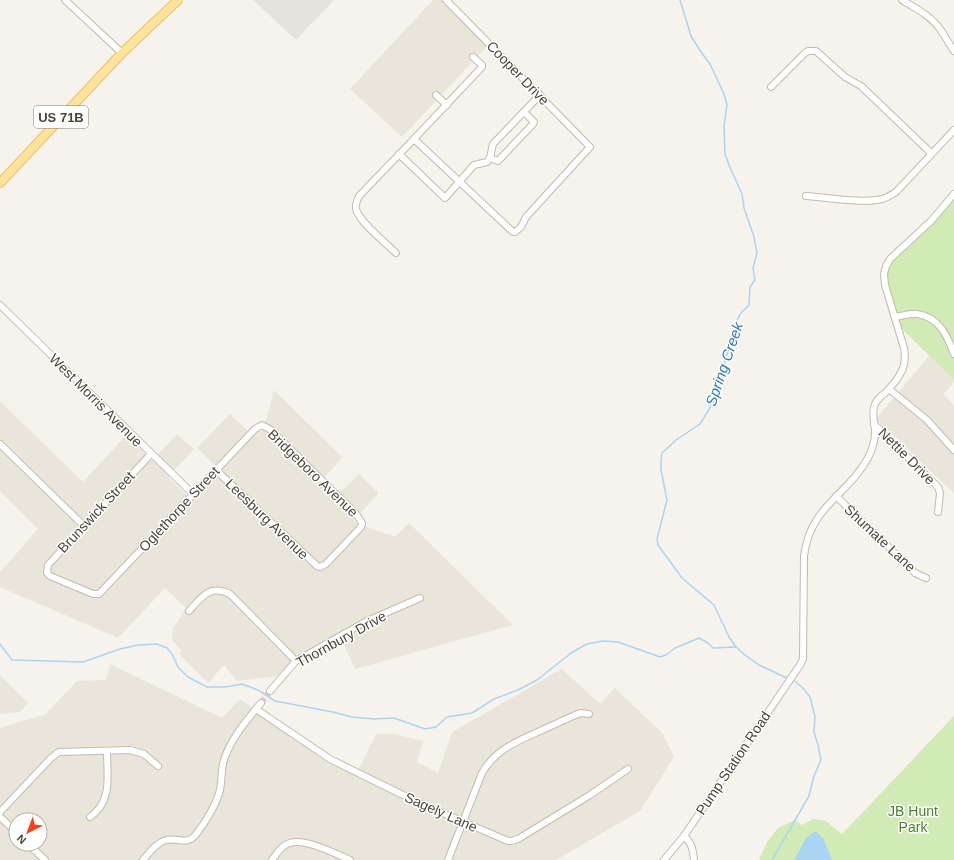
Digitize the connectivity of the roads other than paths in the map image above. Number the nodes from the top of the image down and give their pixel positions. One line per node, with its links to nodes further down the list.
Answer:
1 (65, 0): 6 (street)
2 (178, 0): 6 (main road, US 71B)
3 (446, 0): 10 (street, Cooper Drive)
4 (902, 0): 5 (street)
5 (954, 51)
6 (122, 52): 19 (main road, US 71B)
7 (473, 56): 11 (street)
8 (771, 87): 15 (street)
9 (436, 95): 11 (street)
10 (540, 95): 12 (street); 18 (street, Cooper Drive)
11 (447, 105): 14 (street)
12 (524, 112): 17 (street); 17 (street)
13 (954, 130): 15 (street)
14 (414, 139): 16 (street); 18 (street)
15 (931, 153): 21 (street)
16 (400, 154): 18 (street); 22 (street)
17 (490, 158): 18 (street)
18 (459, 182)
19 (0, 183)
20 (954, 194): 24 (street, Pump Station Road)
21 (806, 196)
22 (396, 253)
23 (0, 306): 31 (street, West Morris Avenue)
24 (895, 317): 25 (street); 26 (street, Pump Station Road)
25 (954, 354)
26 (889, 388): 27 (street, Pump Station Road); 30 (street)
27 (874, 424): 34 (street, Pump Station Road); 35 (street, Nettie Drive)
28 (262, 425): 32 (street, Oglethorpe Street); 37 (street, Bridgeboro Avenue)
29 (0, 444): 36 (street)
30 (954, 450)
31 (151, 454): 33 (street, West Morris Avenue); 36 (street, Brunswick Street)
32 (216, 470): 33 (street, Oglethorpe Street); 37 (street, Leesburg Avenue)
33 (193, 494): 38 (street, Oglethorpe Street)
34 (836, 496): 39 (street, Shumate Lane); 55 (street, Pump Station Road)
35 (938, 512)
36 (84, 526): 38 (street, Brunswick Street)
37 (320, 567)
38 (47, 573)
39 (926, 578)
40 (420, 598): 42 (street, Thornbury Drive)
41 (189, 611): 42 (street)
42 (296, 661): 43 (street, Thornbury Drive)
43 (270, 691)
44 (261, 703): 45 (street)
45 (256, 709): 53 (street, Sagely Lane); 58 (street)
46 (589, 714): 53 (street)
47 (107, 750): 48 (street); 50 (street); 52 (street)
48 (158, 766)
49 (628, 769): 53 (street, Sagely Lane)
50 (0, 812)
51 (0, 817): 54 (street)
52 (90, 817)
53 (462, 822): 61 (street)
54 (8, 824)
55 (684, 836): 62 (street, Pump Station Road); 63 (street)
56 (36, 852): 57 (street)
57 (45, 860)
58 (142, 860)
59 (272, 860): 60 (street)
60 (350, 860)
61 (448, 860)
62 (664, 860)
63 (694, 860)

